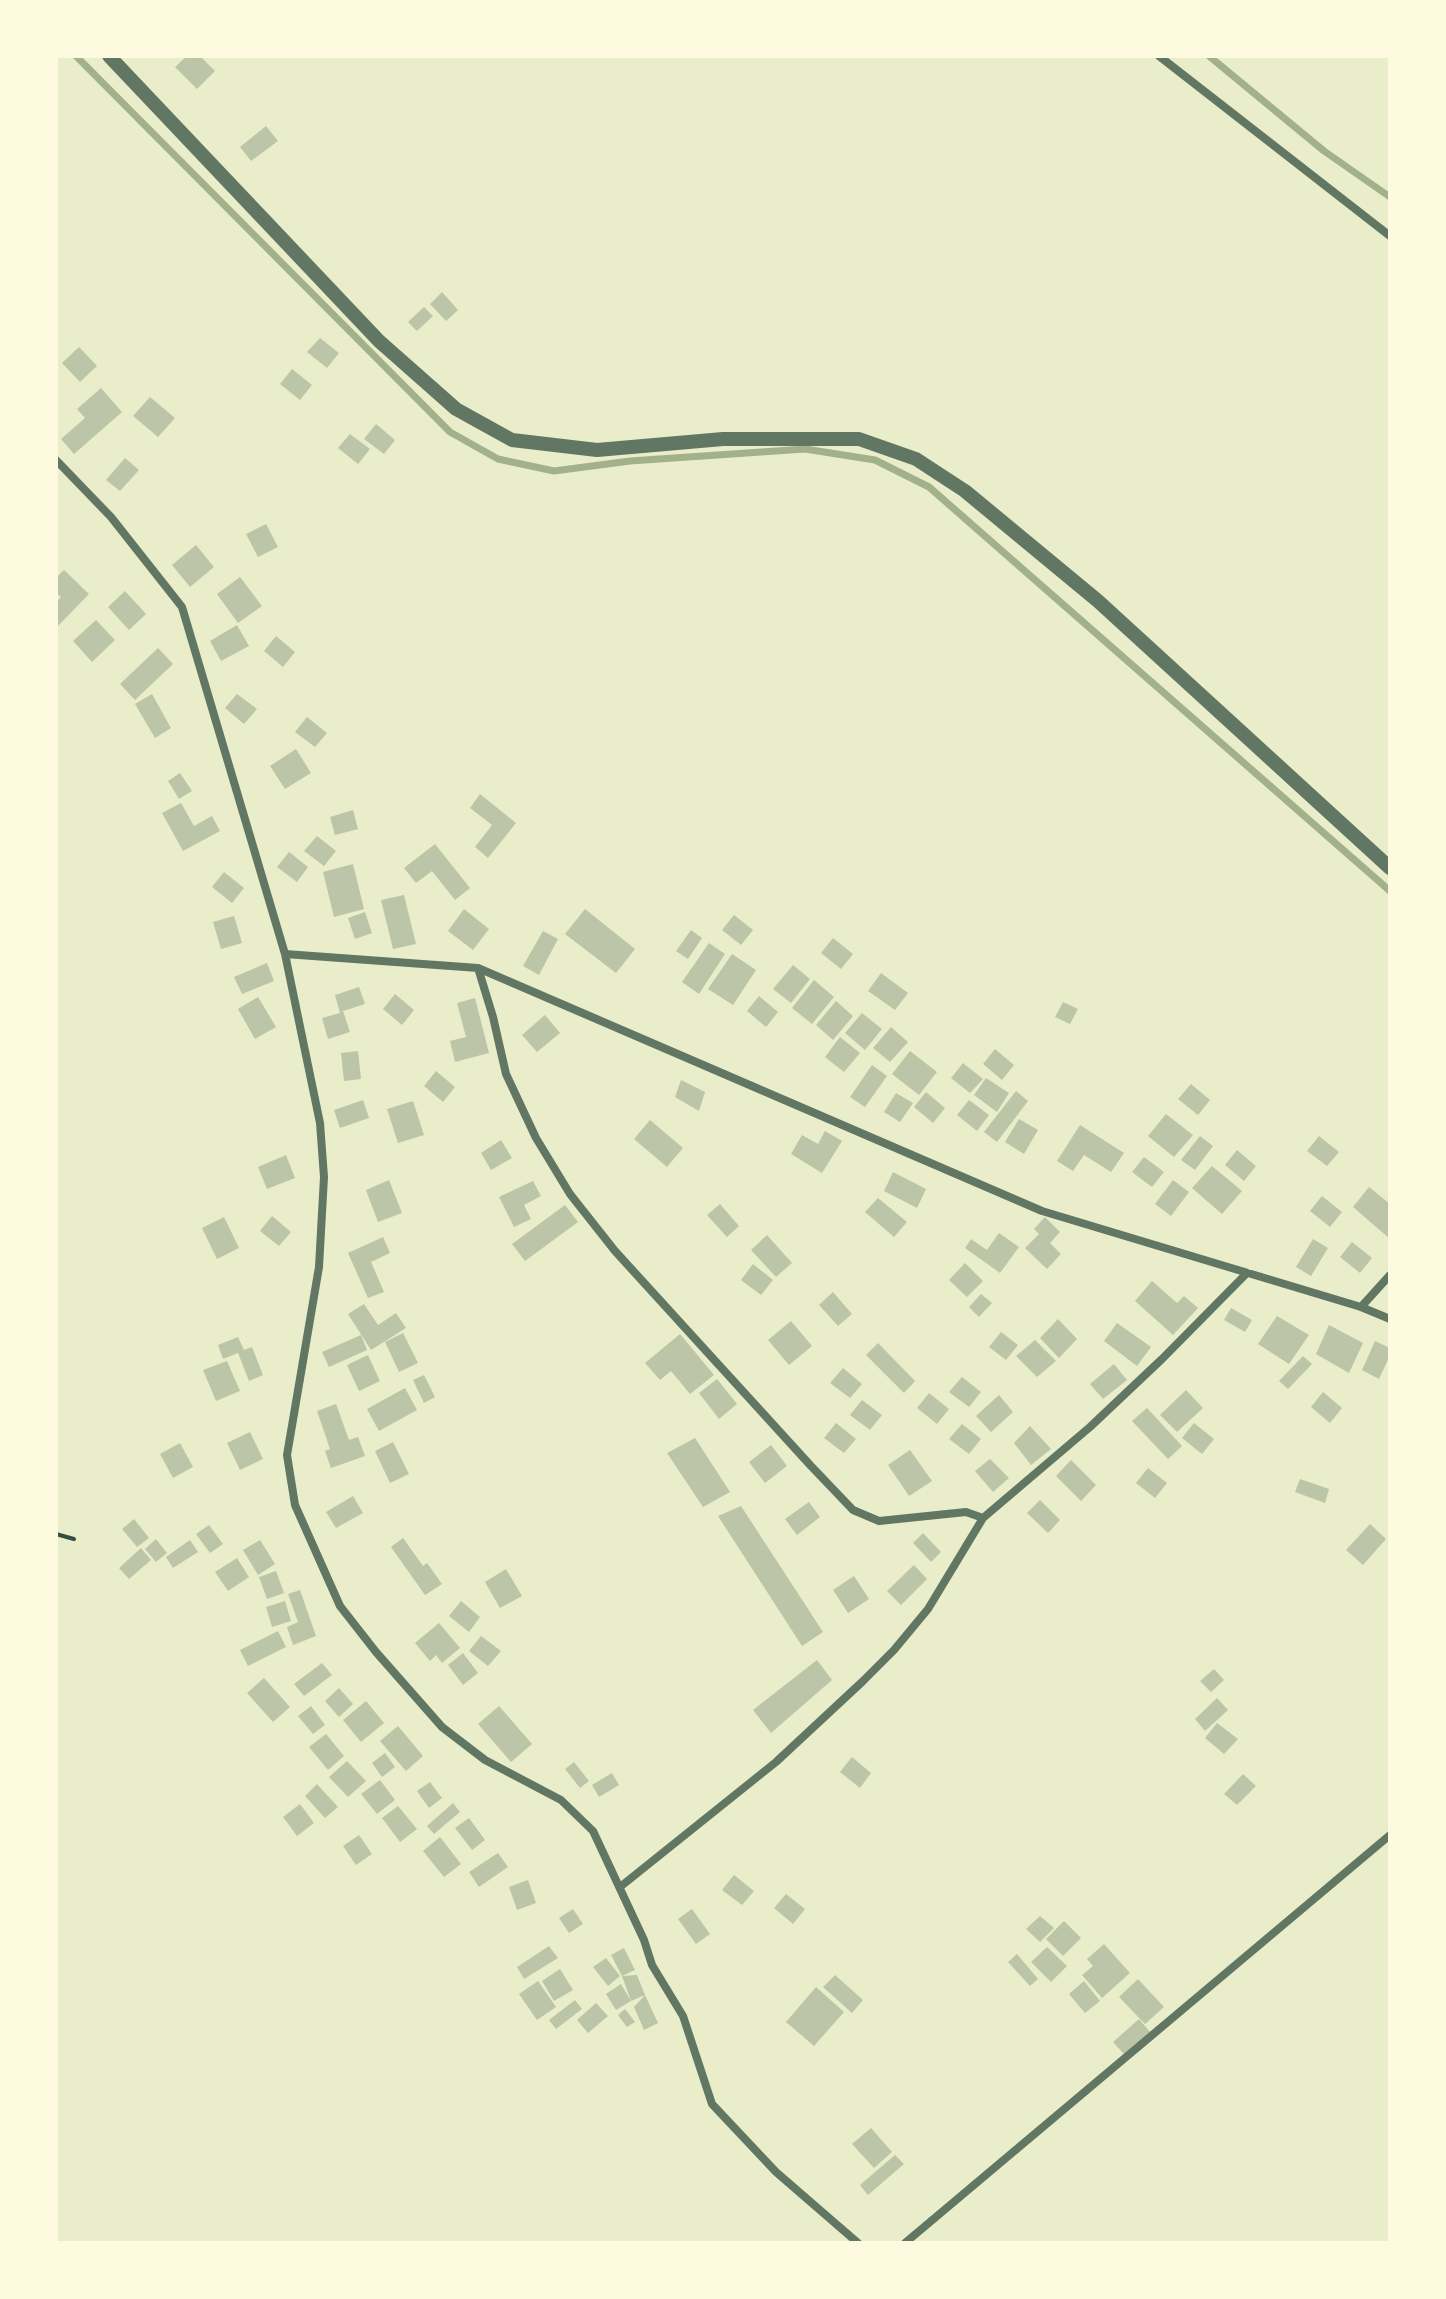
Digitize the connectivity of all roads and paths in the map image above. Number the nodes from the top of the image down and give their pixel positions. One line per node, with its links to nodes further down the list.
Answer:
1 (109, 56): 5 (street)
2 (1159, 56): 3 (street)
3 (1390, 236)
4 (56, 460): 6 (street)
5 (1390, 868)
6 (285, 954): 7 (street); 16 (street)
7 (478, 968): 8 (street); 12 (street)
8 (1247, 1273): 10 (street); 12 (street)
9 (1390, 1275): 10 (street)
10 (1361, 1307): 11 (street)
11 (1390, 1319)
12 (983, 1518): 16 (street)
13 (56, 1534): 14 (path)
14 (74, 1539)
15 (1390, 1835): 18 (street)
16 (620, 1887): 17 (street)
17 (858, 2243)
18 (905, 2243)

